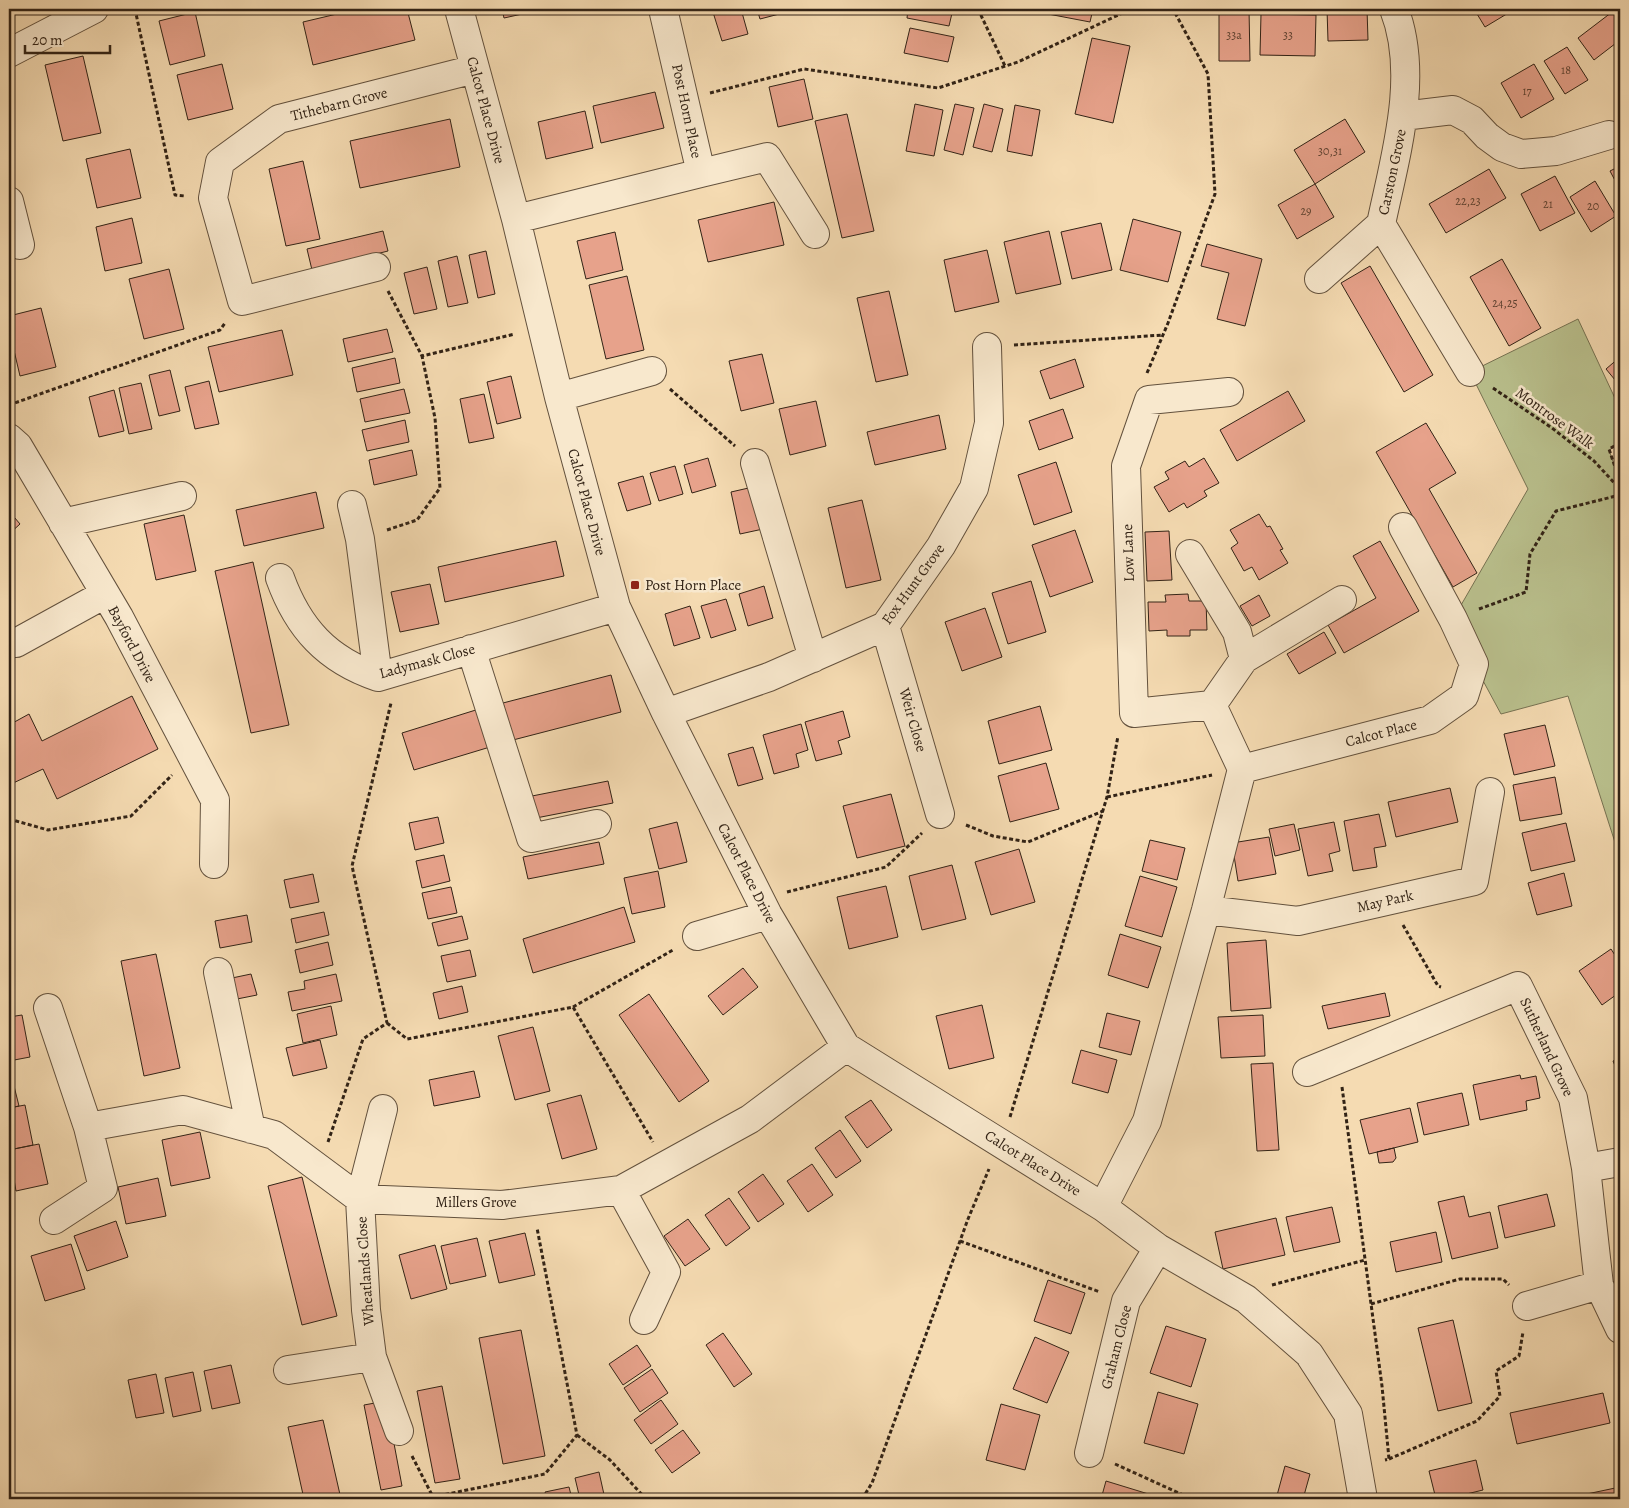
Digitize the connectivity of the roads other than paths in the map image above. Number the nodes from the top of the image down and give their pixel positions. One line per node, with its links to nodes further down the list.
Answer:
1 (94, 9): 5 (street)
2 (459, 9): 6 (street, Calcot Place Drive)
3 (664, 9): 9 (street, Post Horn Place)
4 (1394, 9): 7 (street, Carston Grove)
5 (9, 54)
6 (475, 69): 11 (street, Calcot Place Drive); 15 (street, Tithebarn Grove)
7 (1403, 116): 8 (street); 12 (street, Carston Grove)
8 (1609, 135)
9 (701, 173): 11 (street, Post Horn Place); 13 (street)
10 (9, 201): 14 (street)
11 (516, 218): 21 (street, Calcot Place Drive)
12 (1381, 224): 16 (street); 19 (street, Carston Grove)
13 (815, 234)
14 (20, 245)
15 (376, 267)
16 (1319, 279)
17 (987, 347): 33 (street, Fox Hunt Grove)
18 (652, 371): 21 (street)
19 (1470, 372)
20 (1229, 392): 39 (street, Low Lane)
21 (559, 398): 32 (street, Calcot Place Drive)
22 (9, 438): 26 (street, Bayford Drive)
23 (755, 462): 36 (street)
24 (182, 496): 26 (street)
25 (352, 505): 38 (street)
26 (64, 523): 30 (street, Bayford Drive)
27 (1403, 527): 41 (street, Calcot Place)
28 (1190, 554): 37 (street)
29 (280, 578): 38 (street, Ladymask Close)
30 (105, 594): 34 (street); 45 (street, Bayford Drive)
31 (1342, 600): 37 (street)
32 (616, 607): 35 (street, Ladymask Close); 40 (street, Calcot Place Drive)
33 (885, 626): 36 (street, Fox Hunt Grove); 43 (street, Weir Close)
34 (16, 643)
35 (471, 650): 38 (street, Ladymask Close); 44 (street)
36 (813, 658): 40 (street, Fox Hunt Grove)
37 (1244, 659): 39 (street)
38 (388, 674)
39 (1212, 706): 41 (street)
40 (666, 713): 46 (street, Calcot Place Drive)
41 (1242, 768): 47 (street)
42 (1490, 792): 47 (street, May Park)
43 (940, 814)
44 (597, 824)
45 (214, 864)
46 (764, 907): 48 (street); 51 (street, Calcot Place Drive)
47 (1206, 910): 60 (street)
48 (697, 936)
49 (218, 972): 55 (street)
50 (48, 1008): 54 (street)
51 (846, 1047): 58 (street, Millers Grove); 60 (street, Calcot Place Drive)
52 (1307, 1072): 57 (street, Sutherland Grove)
53 (383, 1109): 59 (street, Wheatlands Close)
54 (88, 1127): 55 (street); 61 (street)
55 (251, 1130): 59 (street)
56 (1620, 1162): 57 (street)
57 (1586, 1168): 63 (street, Sutherland Grove)
58 (621, 1190): 59 (street, Millers Grove); 65 (street)
59 (360, 1199): 67 (street, Wheatlands Close)
60 (1103, 1208): 62 (street, Calcot Place Drive)
61 (54, 1220)
62 (1158, 1248): 70 (street, Graham Close); 71 (street, Calcot Place Drive)
63 (1599, 1285): 64 (street); 66 (street, Sutherland Grove)
64 (1527, 1306)
65 (644, 1320)
66 (1620, 1329)
67 (372, 1357): 68 (street); 69 (street, Wheatlands Close)
68 (288, 1370)
69 (399, 1431)
70 (1089, 1453)
71 (1363, 1499)

